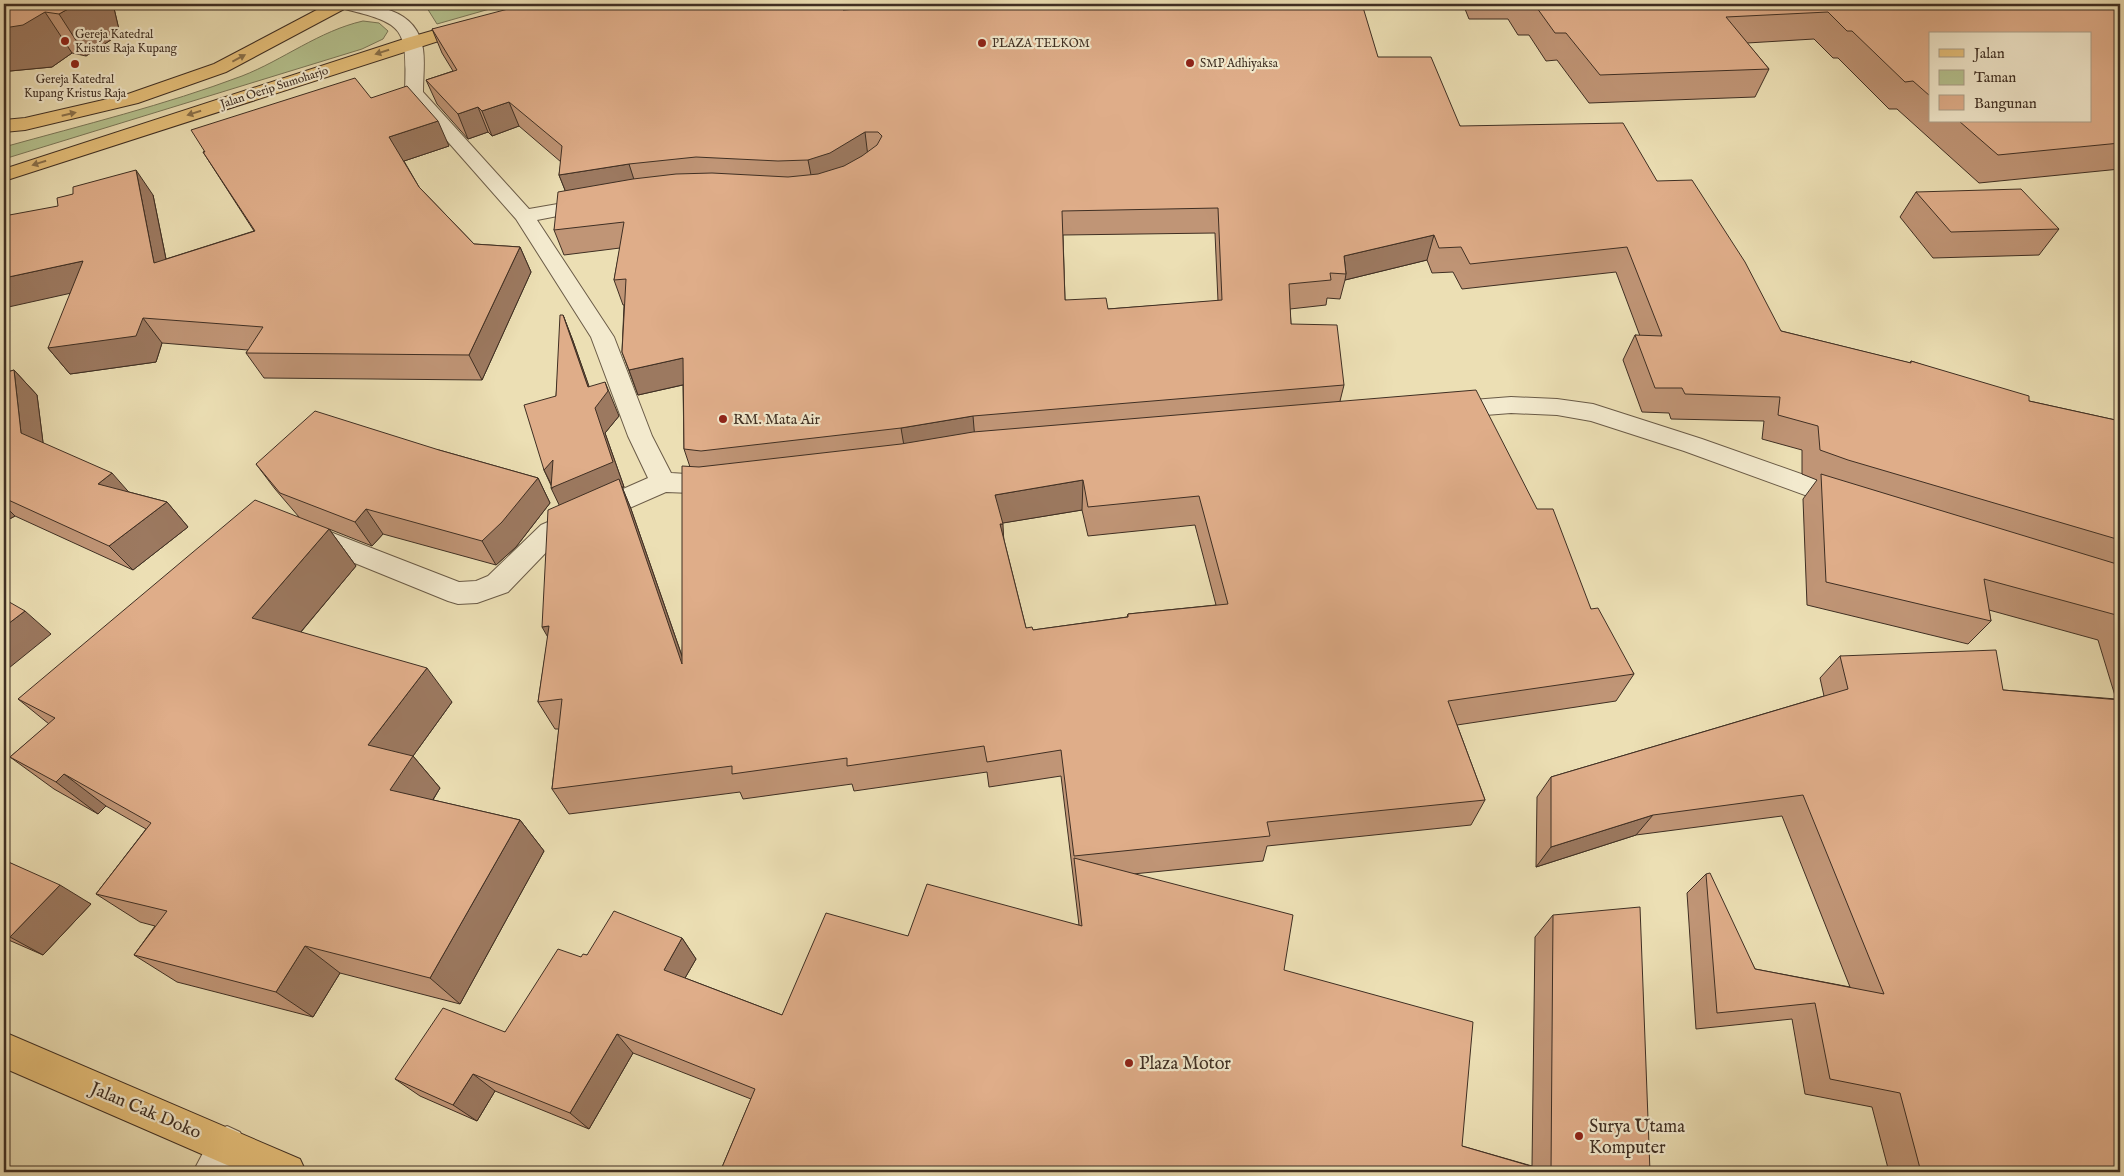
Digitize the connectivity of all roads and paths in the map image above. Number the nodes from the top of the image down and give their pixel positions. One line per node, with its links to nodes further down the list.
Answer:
1 (340, 4): 5 (main road, one-way to 1)
2 (347, 4): 4 (street)
3 (489, 20): 4 (main road, Jalan Oerip Sumoharjo)
4 (413, 42): 6 (main road, Jalan Oerip Sumoharjo, one-way to 6); 8 (street)
5 (4, 128)
6 (4, 175)
7 (607, 201): 8 (street)
8 (524, 216): 10 (street)
9 (1422, 412): 12 (street)
10 (663, 482): 11 (street); 13 (street)
11 (737, 483)
12 (1868, 507)
13 (287, 525)
14 (4, 1050): 15 (main road, Jalan Cak Doko)
15 (220, 1158): 16 (main road, Jalan Cak Doko)
16 (287, 1172)

